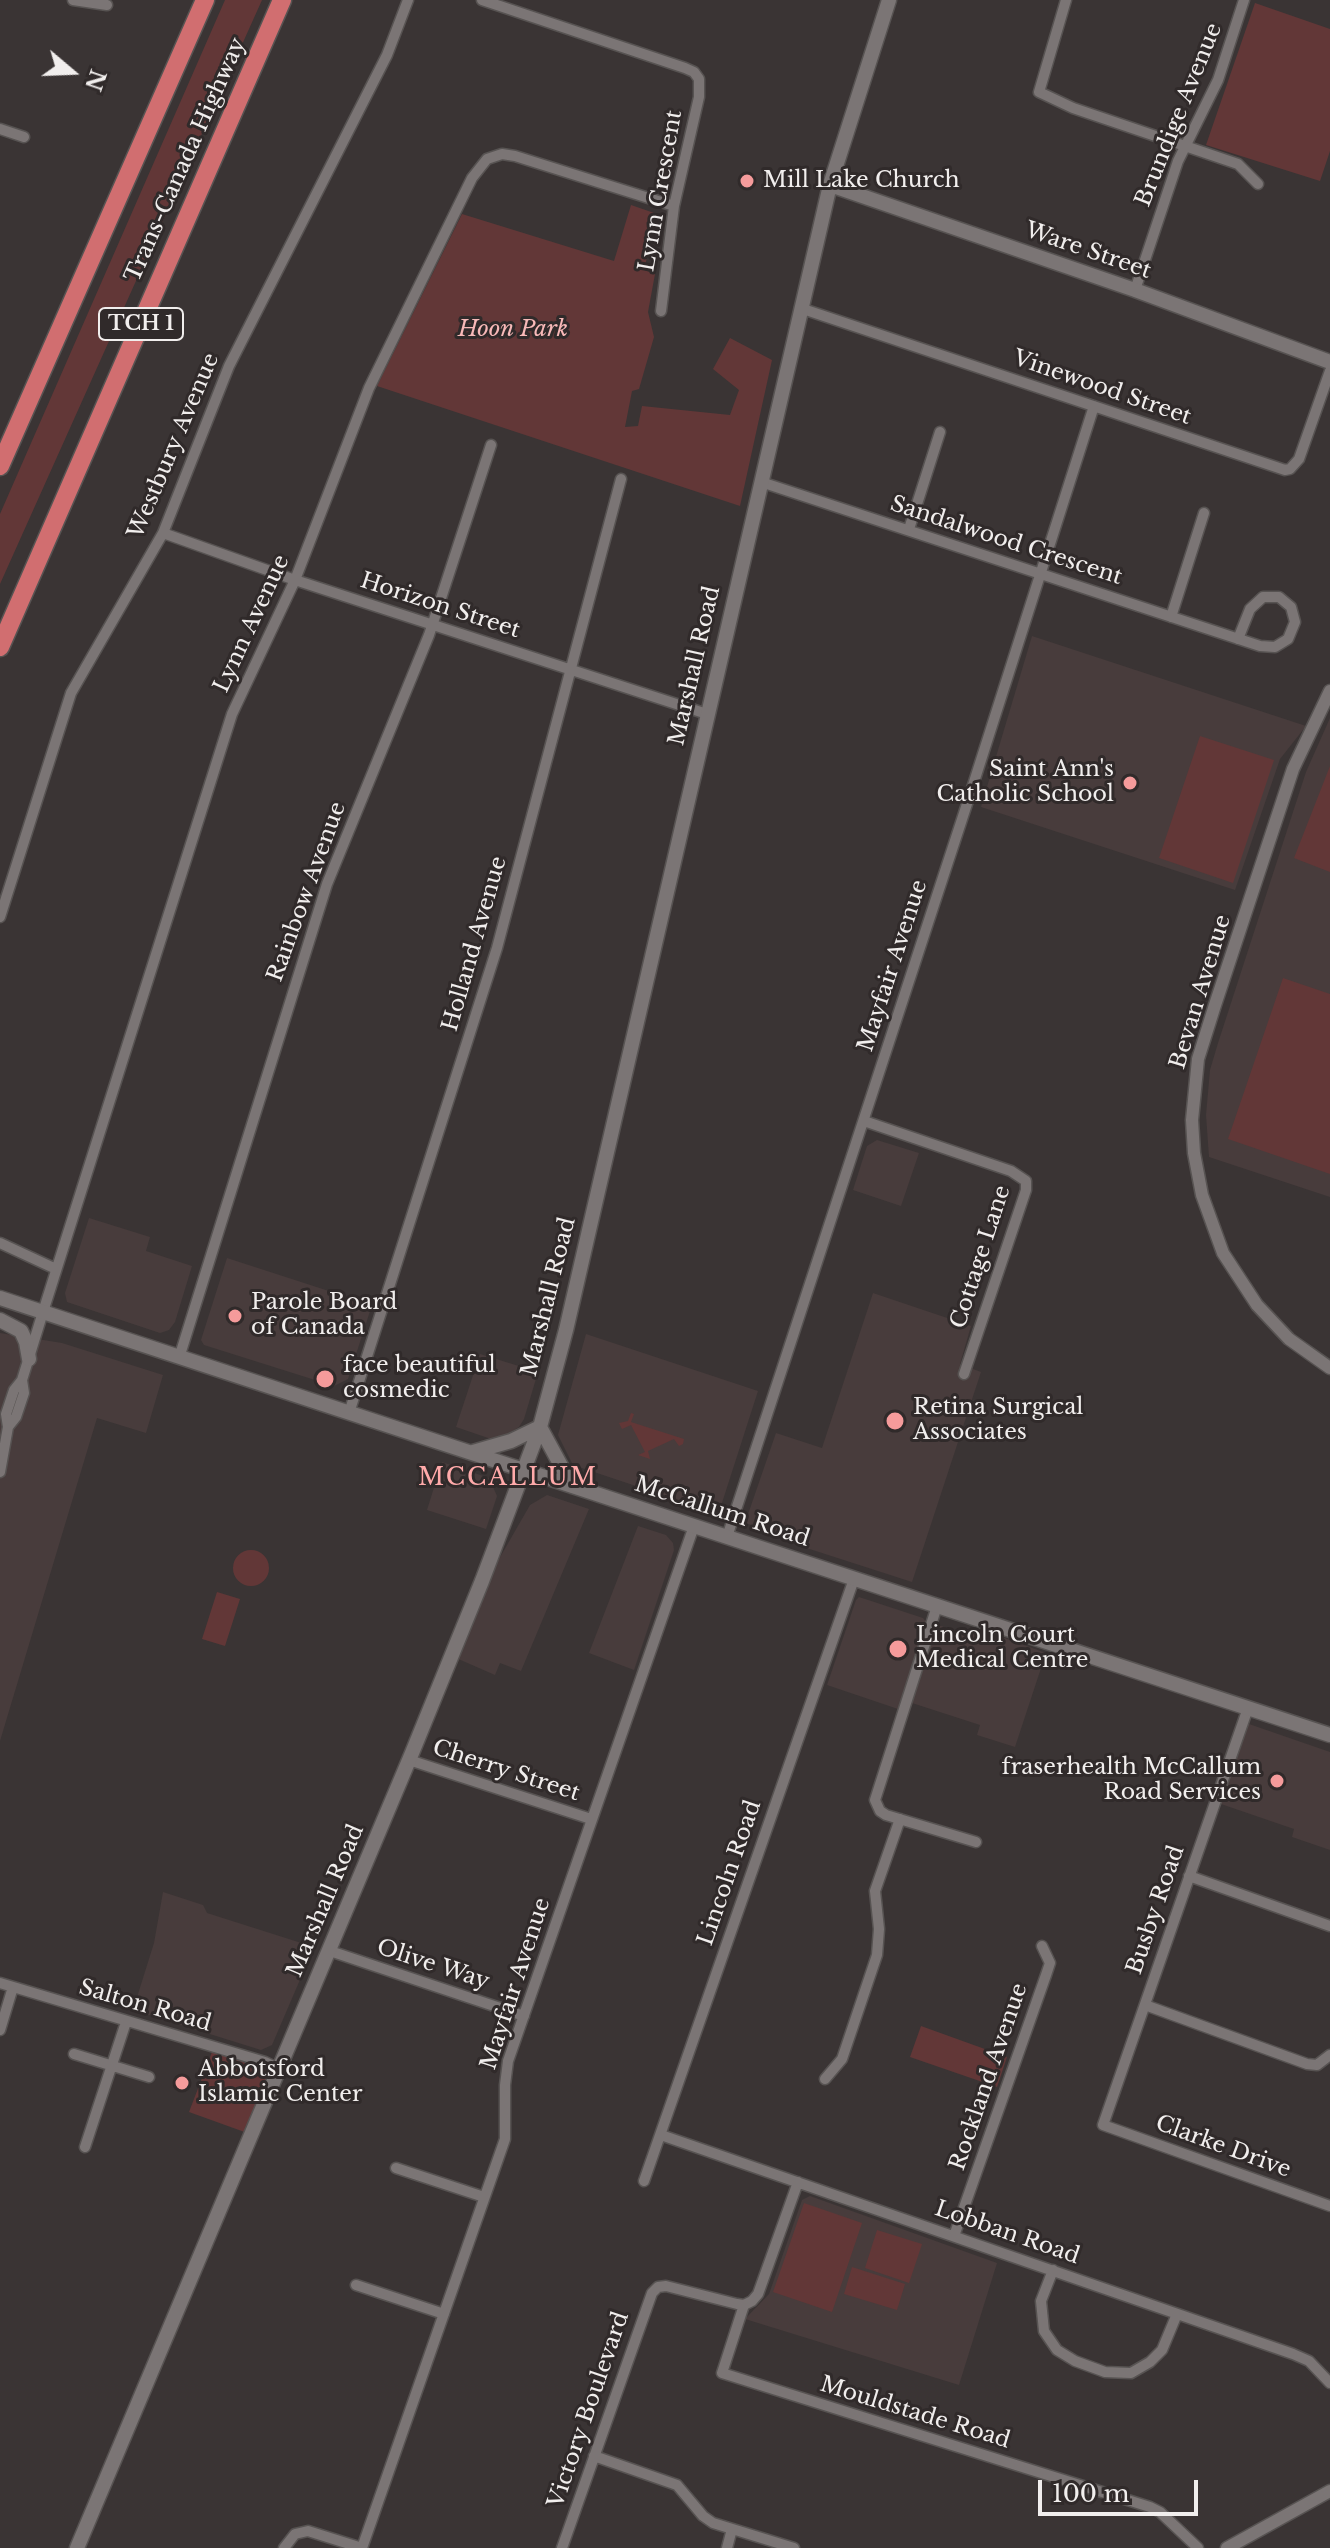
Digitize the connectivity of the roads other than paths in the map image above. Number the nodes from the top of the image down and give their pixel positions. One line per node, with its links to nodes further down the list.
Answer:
1 (73, 0): 9 (street)
2 (205, 0): 22 (highway, TCH 1)
3 (282, 0): 37 (highway, Trans-Canada Highway / TCH 1)
4 (408, 0): 31 (street, Westbury Avenue)
5 (482, 0): 15 (street, Lynn Crescent)
6 (889, 0): 14 (main road, Marshall Road)
7 (1066, 0): 12 (street)
8 (1244, 0): 12 (street, Brundige Avenue)
9 (107, 5)
10 (0, 129): 11 (street)
11 (24, 137)
12 (1184, 145): 13 (street); 16 (street, Brundige Avenue)
13 (1258, 184)
14 (830, 185): 16 (main road, Ware Street); 17 (main road, Marshall Road)
15 (674, 206): 18 (street, Lynn Crescent); 33 (street, Lynn Avenue)
16 (1135, 290): 19 (main road, Ware Street)
17 (800, 308): 21 (street, Vinewood Street); 28 (main road, Marshall Road)
18 (661, 311)
19 (1330, 362)
20 (1330, 371): 21 (street, Vinewood Street)
21 (1094, 406): 32 (street, Mayfair Avenue)
22 (18, 424): 25 (highway); 26 (highway, TCH 1)
23 (940, 432): 30 (street)
24 (491, 445): 35 (street, Rainbow Avenue)
25 (0, 459)
26 (0, 466)
27 (621, 479): 38 (street, Holland Avenue)
28 (761, 482): 30 (street, Sandalwood Crescent); 40 (main road, Marshall Road)
29 (1204, 513): 34 (street)
30 (909, 529): 32 (street, Sandalwood Crescent)
31 (163, 533): 33 (street, Horizon Street); 41 (street, Westbury Avenue)
32 (1041, 573): 34 (street, Sandalwood Crescent); 42 (street, Mayfair Avenue)
33 (295, 580): 35 (street, Horizon Street); 44 (street, Lynn Avenue)
34 (1171, 617): 36 (street, Sandalwood Crescent)
35 (432, 625): 38 (street, Horizon Street); 48 (street, Rainbow Avenue)
36 (1238, 639): 36 (street, Sandalwood Crescent)
37 (0, 647)
38 (569, 670): 40 (street, Horizon Street); 52 (street, Holland Avenue)
39 (1330, 691): 50 (street, Bevan Avenue)
40 (707, 714): 53 (main road, Marshall Road)
41 (0, 917)
42 (864, 1121): 51 (street, Cottage Lane); 59 (street, Mayfair Avenue)
43 (0, 1243): 44 (street)
44 (56, 1269): 46 (street, Lynn Avenue)
45 (3, 1302): 46 (main road, McCallum Road)
46 (43, 1312): 48 (main road, McCallum Road); 49 (street, Lynn Avenue)
47 (0, 1320): 49 (main road)
48 (179, 1358): 52 (main road, McCallum Road)
49 (29, 1359): 56 (street, Lynn Avenue)
50 (1330, 1368)
51 (964, 1374)
52 (349, 1413): 54 (main road, McCallum Road)
53 (540, 1427): 54 (main road); 55 (main road, Marshall Road); 57 (main road)
54 (472, 1452): 55 (main road, McCallum Road)
55 (525, 1471): 57 (main road, McCallum Road); 64 (main road, Marshall Road)
56 (0, 1472)
57 (572, 1486): 58 (main road, McCallum Road)
58 (694, 1526): 59 (main road, McCallum Road); 65 (street, Mayfair Avenue)
59 (727, 1537): 60 (main road, McCallum Road)
60 (854, 1579): 61 (main road, McCallum Road); 85 (street, Lincoln Road)
61 (937, 1606): 62 (main road, McCallum Road); 66 (street)
62 (1248, 1708): 63 (main road, McCallum Road); 68 (street, Busby Road)
63 (1330, 1735)
64 (409, 1760): 65 (street, Cherry Street); 71 (main road, Marshall Road)
65 (591, 1819): 75 (street, Mayfair Avenue)
66 (900, 1819): 67 (street); 83 (street)
67 (976, 1842)
68 (1189, 1876): 69 (street); 74 (street, Busby Road)
69 (1330, 1926)
70 (1043, 1949): 92 (street, Rockland Avenue)
71 (330, 1951): 75 (street, Olive Way); 81 (main road, Marshall Road)
72 (0, 1983): 73 (street, Salton Road)
73 (13, 1987): 76 (street, Salton Road); 77 (street)
74 (1145, 2005): 79 (street); 84 (street, Busby Road)
75 (524, 2016): 90 (street, Mayfair Avenue)
76 (126, 2022): 80 (street); 81 (street, Salton Road)
77 (0, 2030)
78 (74, 2054): 80 (street)
79 (1330, 2055)
80 (112, 2065): 82 (street); 86 (street)
81 (279, 2069): 102 (main road, Marshall Road)
82 (149, 2077)
83 (825, 2079)
84 (1103, 2125): 91 (street, Clarke Drive)
85 (661, 2135): 88 (street, Lincoln Road); 89 (street, Lobban Road)
86 (85, 2147)
87 (396, 2168): 90 (street)
88 (644, 2181)
89 (798, 2182): 92 (street, Lobban Road); 95 (street)
90 (484, 2197): 96 (street, Mayfair Avenue)
91 (1330, 2206)
92 (954, 2236): 93 (street, Lobban Road)
93 (1053, 2270): 97 (street, Lobban Road); 97 (street)
94 (356, 2285): 96 (street)
95 (744, 2305): 99 (street, Victory Boulevard); 108 (street, Mouldstade Road)
96 (444, 2314): 104 (street, Mayfair Avenue)
97 (1177, 2314): 98 (street, Lobban Road)
98 (1330, 2383)
99 (594, 2456): 101 (street); 105 (street, Victory Boulevard)
100 (1330, 2491): 109 (street)
101 (732, 2529): 106 (street); 107 (street)
102 (77, 2548)
103 (284, 2548): 104 (street)
104 (362, 2548)
105 (562, 2548)
106 (727, 2548)
107 (794, 2548)
108 (1198, 2548)
109 (1227, 2548)

